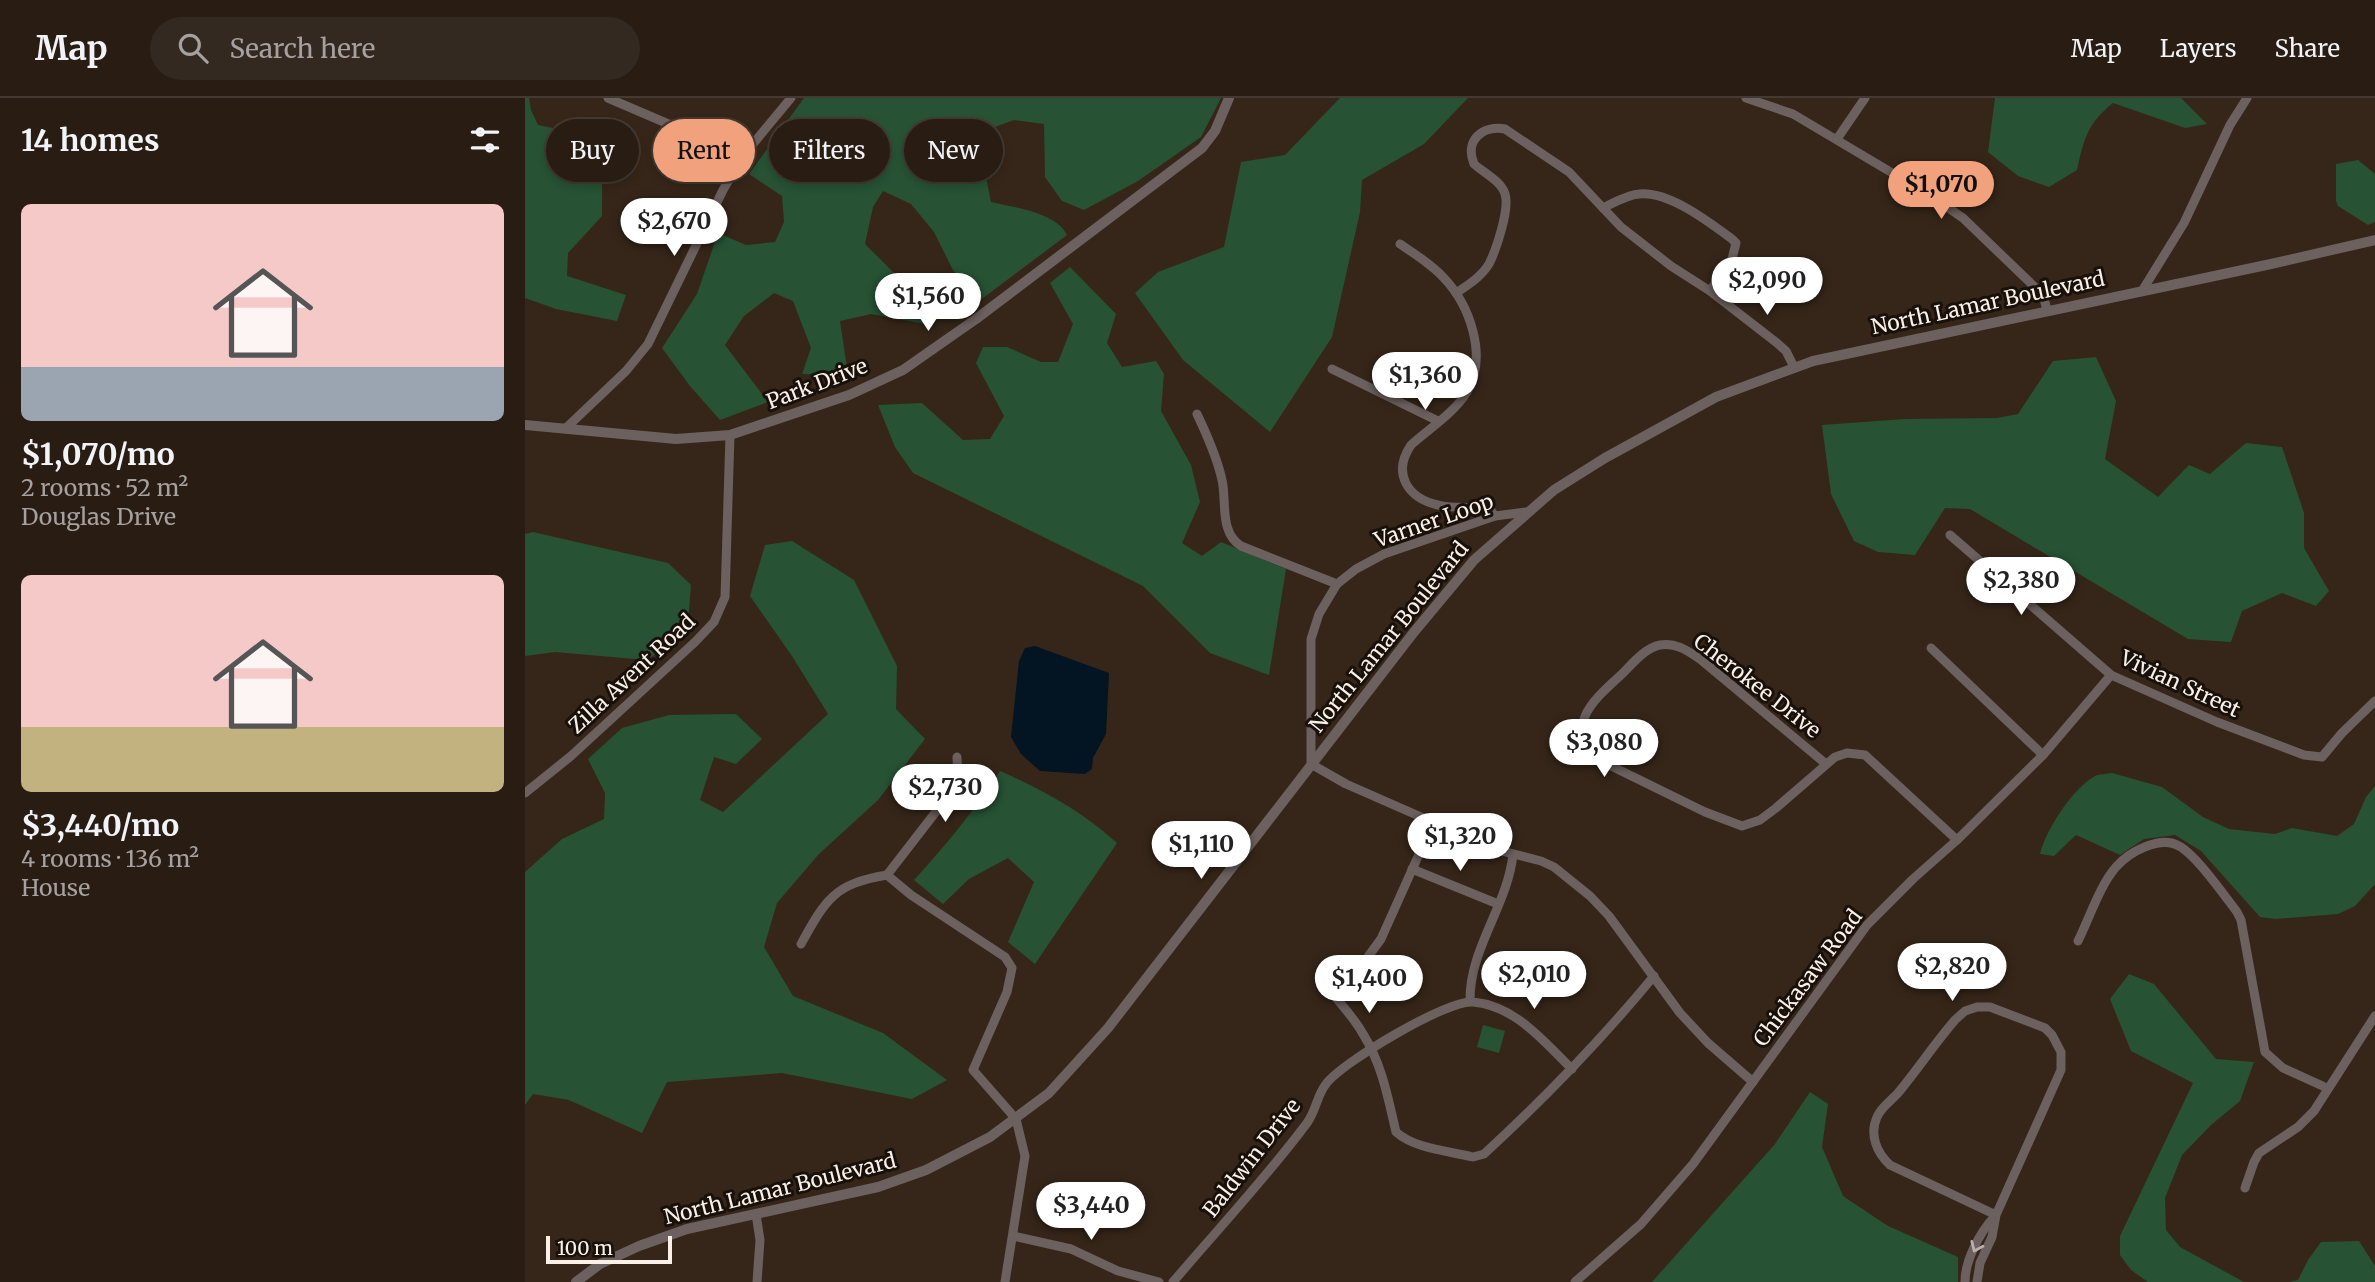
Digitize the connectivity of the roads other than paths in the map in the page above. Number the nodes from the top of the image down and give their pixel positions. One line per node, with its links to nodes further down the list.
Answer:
1 (608, 98): 7 (street)
2 (792, 98): 9 (street)
3 (1229, 98): 24 (street, Park Drive)
4 (1746, 98): 8 (street)
5 (1865, 98): 8 (street)
6 (2243, 100): 15 (street)
7 (657, 119)
8 (1837, 139): 17 (street)
9 (755, 142)
10 (728, 182): 23 (street)
11 (1603, 208): 14 (street); 14 (street); 16 (street)
12 (2375, 240): 15 (street, North Lamar Boulevard)
13 (1400, 244): 16 (street)
14 (1710, 291): 18 (street)
15 (2141, 291): 17 (street, North Lamar Boulevard)
16 (1456, 293): 21 (street)
17 (2047, 310): 18 (street, North Lamar Boulevard)
18 (1794, 367): 25 (street, North Lamar Boulevard)
19 (1332, 369): 21 (street)
20 (1197, 414): 28 (street)
21 (1438, 421): 26 (street)
22 (525, 425): 23 (street, Park Drive)
23 (566, 428): 24 (street, Park Drive)
24 (730, 435): 36 (street, Zilla Avent Road)
25 (1526, 512): 26 (street, Varner Loop); 34 (street, North Lamar Boulevard)
26 (1495, 516): 28 (street, Varner Loop)
27 (1950, 535): 30 (street, Vivian Street)
28 (1337, 584): 34 (street, Varner Loop)
29 (1931, 648): 32 (street)
30 (2111, 675): 31 (street, Vivian Street); 32 (street, Chickasaw Road)
31 (2375, 701)
32 (2043, 755): 38 (street, Chickasaw Road)
33 (957, 757): 41 (street)
34 (1311, 764): 37 (street); 52 (street, North Lamar Boulevard)
35 (1826, 764): 35 (street, Cherokee Drive); 38 (street, Cherokee Drive)
36 (525, 793)
37 (1433, 823): 39 (street); 40 (street)
38 (1957, 841): 50 (street, Chickasaw Road)
39 (1513, 855): 42 (street); 45 (street)
40 (1412, 869): 42 (street); 48 (street)
41 (887, 875): 44 (street); 52 (street)
42 (1498, 904): 46 (street)
43 (2078, 941): 51 (street)
44 (801, 944)
45 (1654, 976): 49 (street); 50 (street)
46 (1470, 1001): 48 (street, Baldwin Drive); 49 (street)
47 (2375, 1016): 51 (street)
48 (1372, 1050): 49 (street); 61 (street, Baldwin Drive)
49 (1572, 1069)
50 (1752, 1082): 62 (street, Chickasaw Road)
51 (2327, 1088): 53 (street)
52 (1016, 1119): 54 (street, North Lamar Boulevard); 56 (street)
53 (2245, 1188)
54 (756, 1214): 57 (street, North Lamar Boulevard); 58 (street)
55 (1996, 1215): 55 (street); 63 (street, one-way to 63); 64 (street)
56 (1013, 1237): 59 (street); 60 (street)
57 (576, 1282)
58 (757, 1282)
59 (1005, 1282)
60 (1159, 1282)
61 (1173, 1282)
62 (1575, 1282)
63 (1965, 1282)
64 (1977, 1282)

